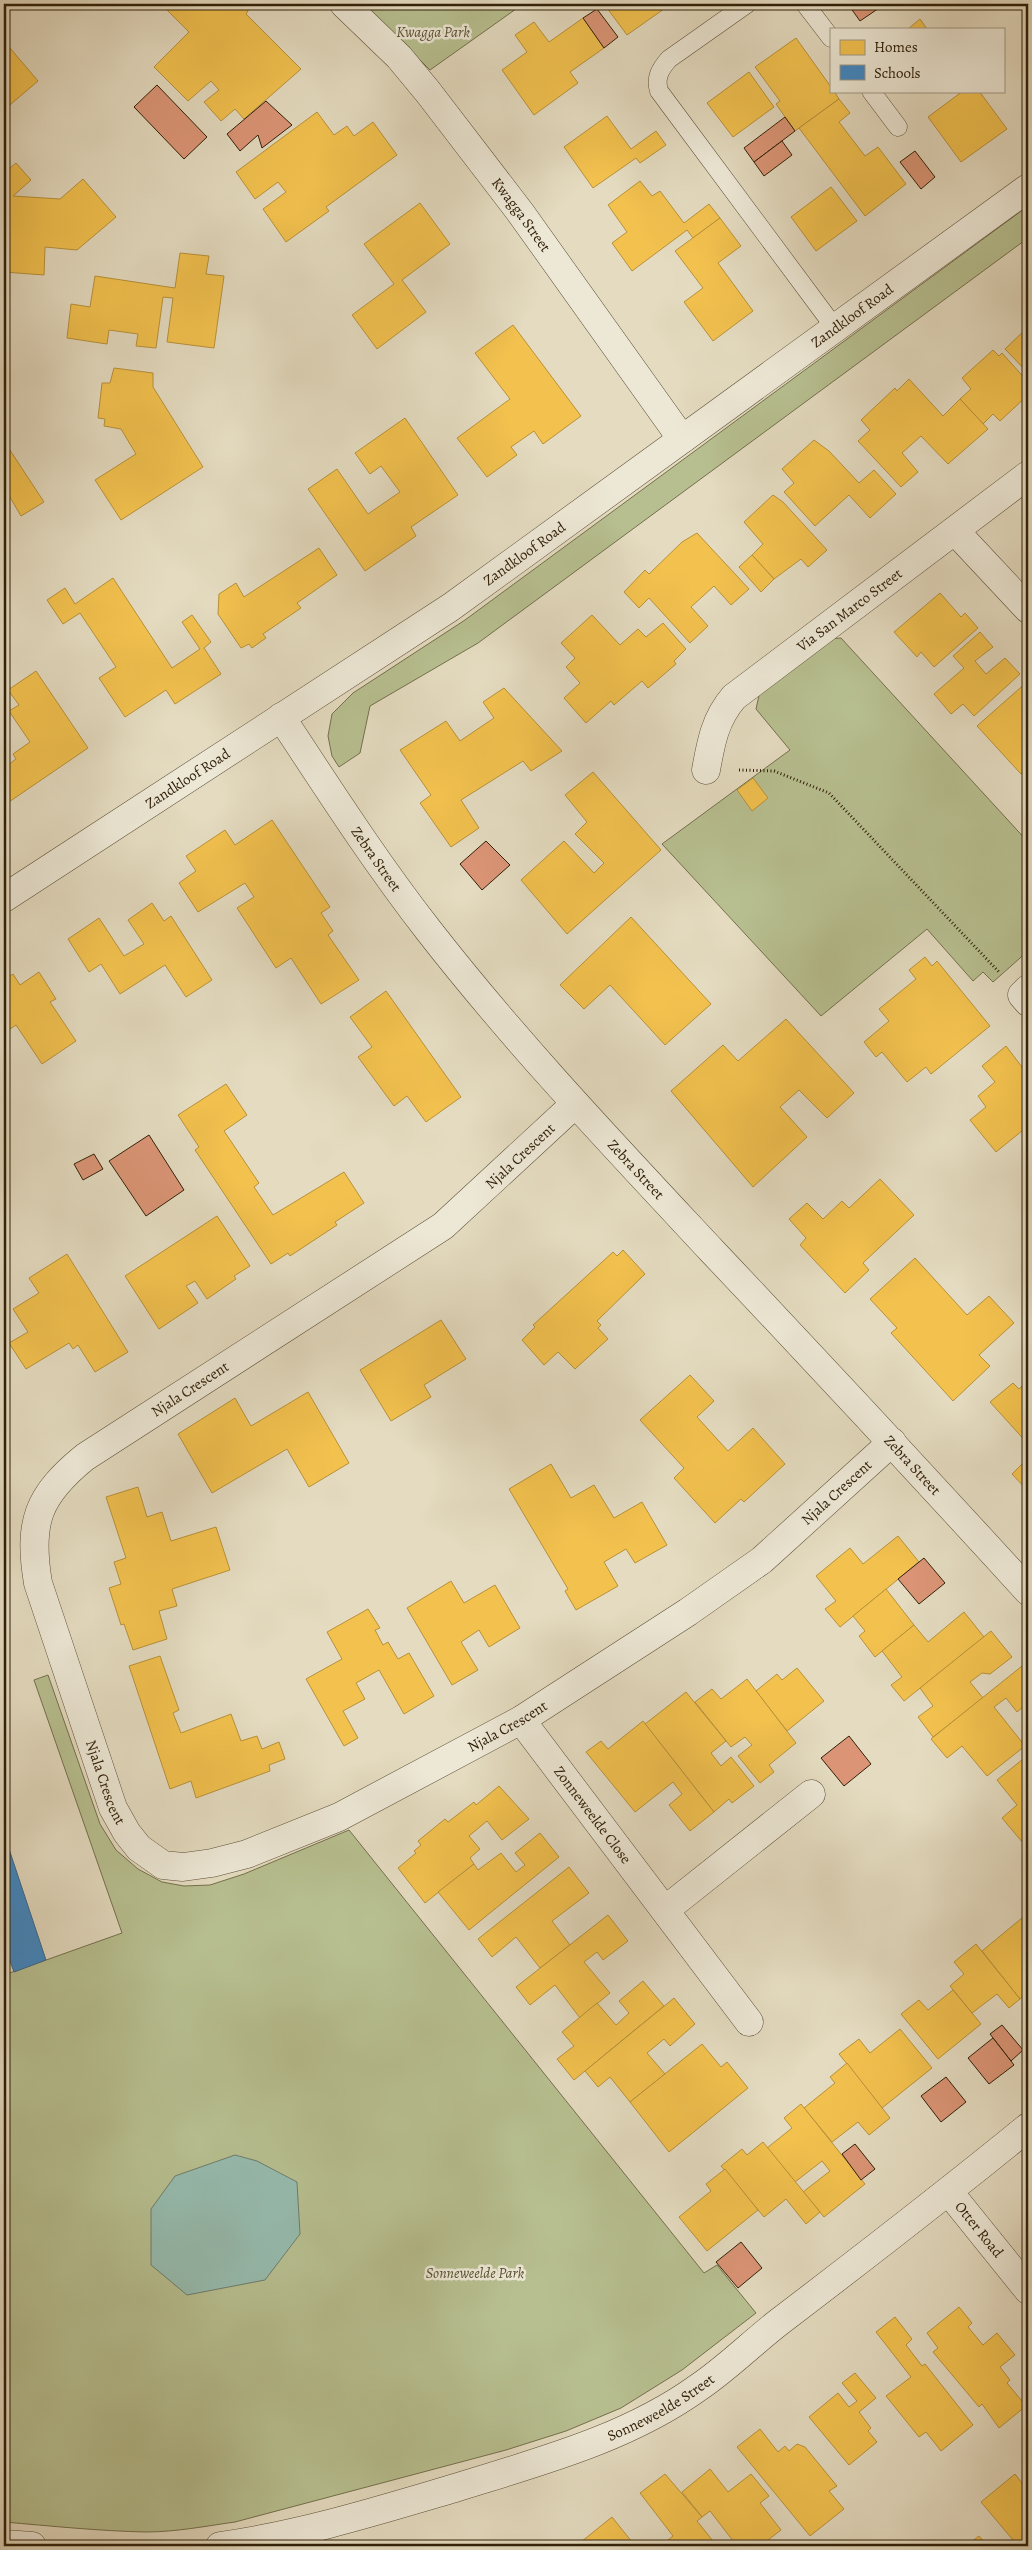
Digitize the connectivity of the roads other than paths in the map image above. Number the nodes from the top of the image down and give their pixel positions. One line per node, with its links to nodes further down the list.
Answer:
1 (344, 4): 9 (street, Kwagga Street)
2 (747, 4): 8 (lane)
3 (805, 4): 4 (lane)
4 (830, 37)
5 (872, 92): 6 (lane)
6 (898, 127)
7 (1028, 188): 8 (street, Zandkloof Road)
8 (835, 328): 9 (street, Zandkloof Road)
9 (682, 439): 13 (street, Zandkloof Road)
10 (1028, 475): 11 (street, Via San Marco Street)
11 (954, 530): 12 (street); 14 (street, Via San Marco Street)
12 (1028, 609)
13 (281, 717): 15 (street, Zandkloof Road); 16 (street, Zebra Street)
14 (706, 770)
15 (4, 898)
16 (575, 1104): 17 (street, Zebra Street); 19 (street, Njala Crescent)
17 (892, 1442): 18 (street, Zebra Street); 19 (street, Njala Crescent)
18 (1028, 1591)
19 (521, 1720): 21 (street, Zonneweelde Close)
20 (811, 1794): 21 (street)
21 (665, 1910): 22 (street, Zonneweelde Close)
22 (749, 2022)
23 (1028, 2127): 24 (street, Sonneweelde Street)
24 (949, 2192): 25 (street, Otter Road); 26 (street, Sonneweelde Street)
25 (1028, 2290)
26 (220, 2546)

